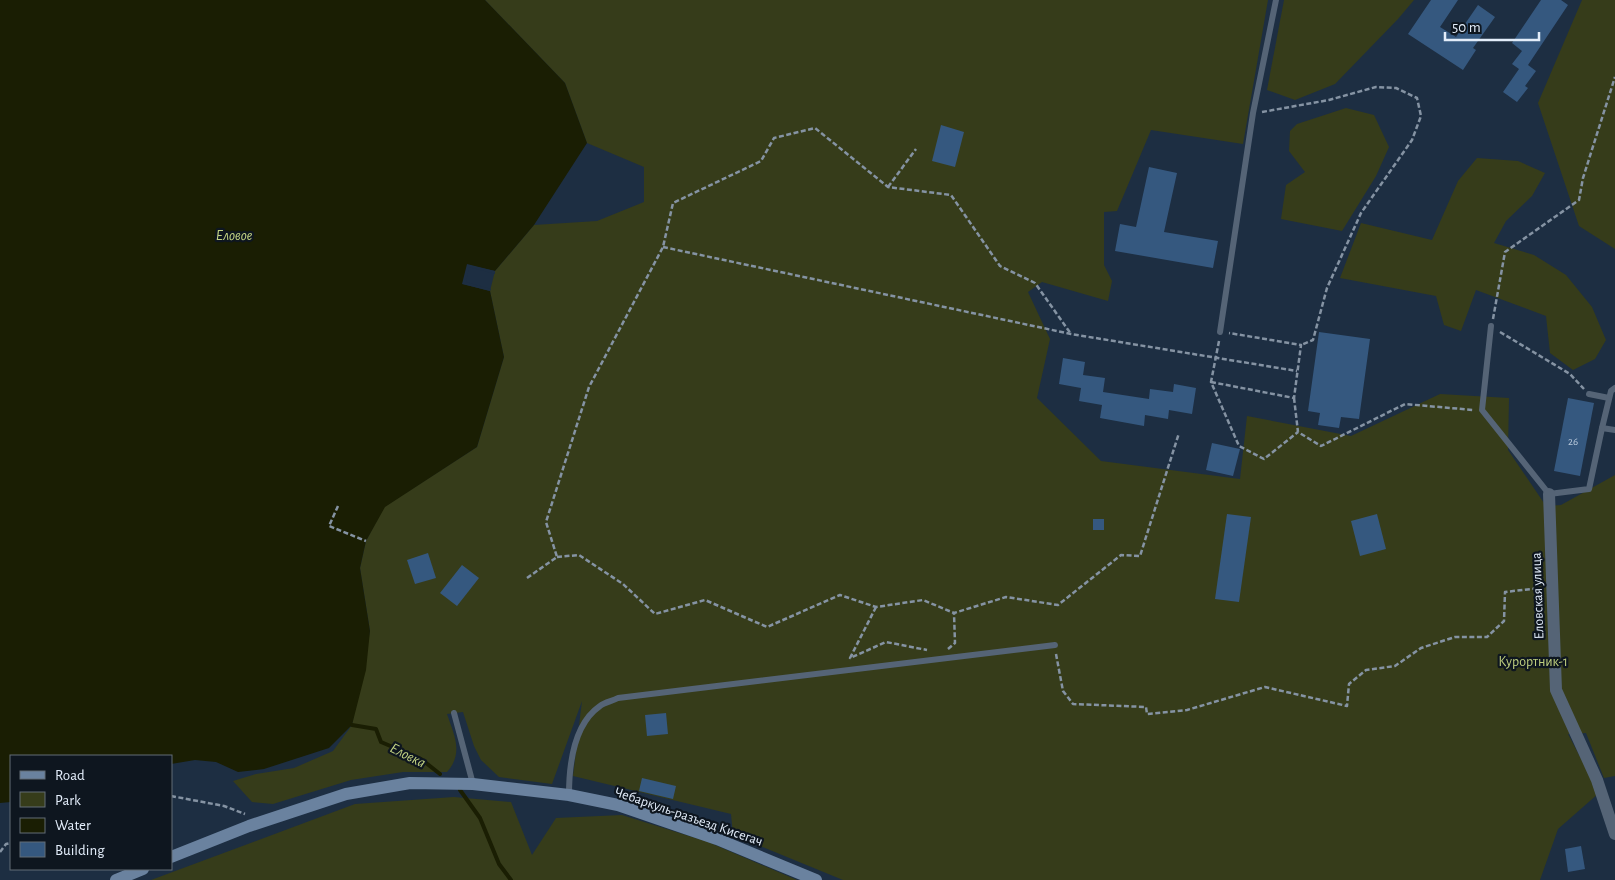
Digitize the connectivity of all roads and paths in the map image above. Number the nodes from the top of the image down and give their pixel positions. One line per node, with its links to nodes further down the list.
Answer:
1 (1276, 0): 3 (lane)
2 (1615, 77): 7 (path)
3 (1252, 113): 8 (lane); 10 (path)
4 (916, 149): 5 (path)
5 (888, 187): 6 (path); 9 (path)
6 (663, 247): 9 (path); 26 (path)
7 (1492, 326): 15 (path); 18 (lane)
8 (1220, 332): 10 (path); 11 (path)
9 (1071, 334): 11 (path)
10 (1301, 345): 12 (path)
11 (1215, 357): 12 (path); 13 (path)
12 (1297, 370): 16 (path)
13 (1211, 382): 16 (path); 21 (path)
14 (1615, 388): 17 (lane)
15 (1588, 394): 17 (lane)
16 (1294, 398): 21 (path)
17 (1609, 398): 19 (lane)
18 (1482, 410): 21 (path); 23 (lane)
19 (1602, 428): 20 (lane); 23 (lane)
20 (1615, 430)
21 (1298, 432)
22 (1180, 433): 30 (path)
23 (1549, 494): 28 (street, Еловская улица)
24 (338, 506): 25 (path)
25 (366, 541)
26 (558, 557): 27 (path); 29 (path)
27 (528, 578)
28 (1552, 587): 31 (path); 39 (street, Еловская улица)
29 (876, 607): 30 (path); 32 (path)
30 (954, 613): 33 (path)
31 (1055, 645): 36 (lane)
32 (933, 652)
33 (942, 654)
34 (454, 712): 35 (lane)
35 (472, 784): 36 (street, Чебаркуль-разъезд Кисегач); 38 (street, Чебаркуль-разъезд Кисегач)
36 (569, 795): 45 (street, Чебаркуль-разъезд Кисегач)
37 (172, 796): 38 (path)
38 (259, 822): 42 (street, Чебаркуль-разъезд Кисегач)
39 (1615, 834)
40 (10, 843): 41 (path)
41 (0, 852)
42 (172, 857)
43 (141, 870): 44 (street)
44 (116, 880)
45 (816, 880)

